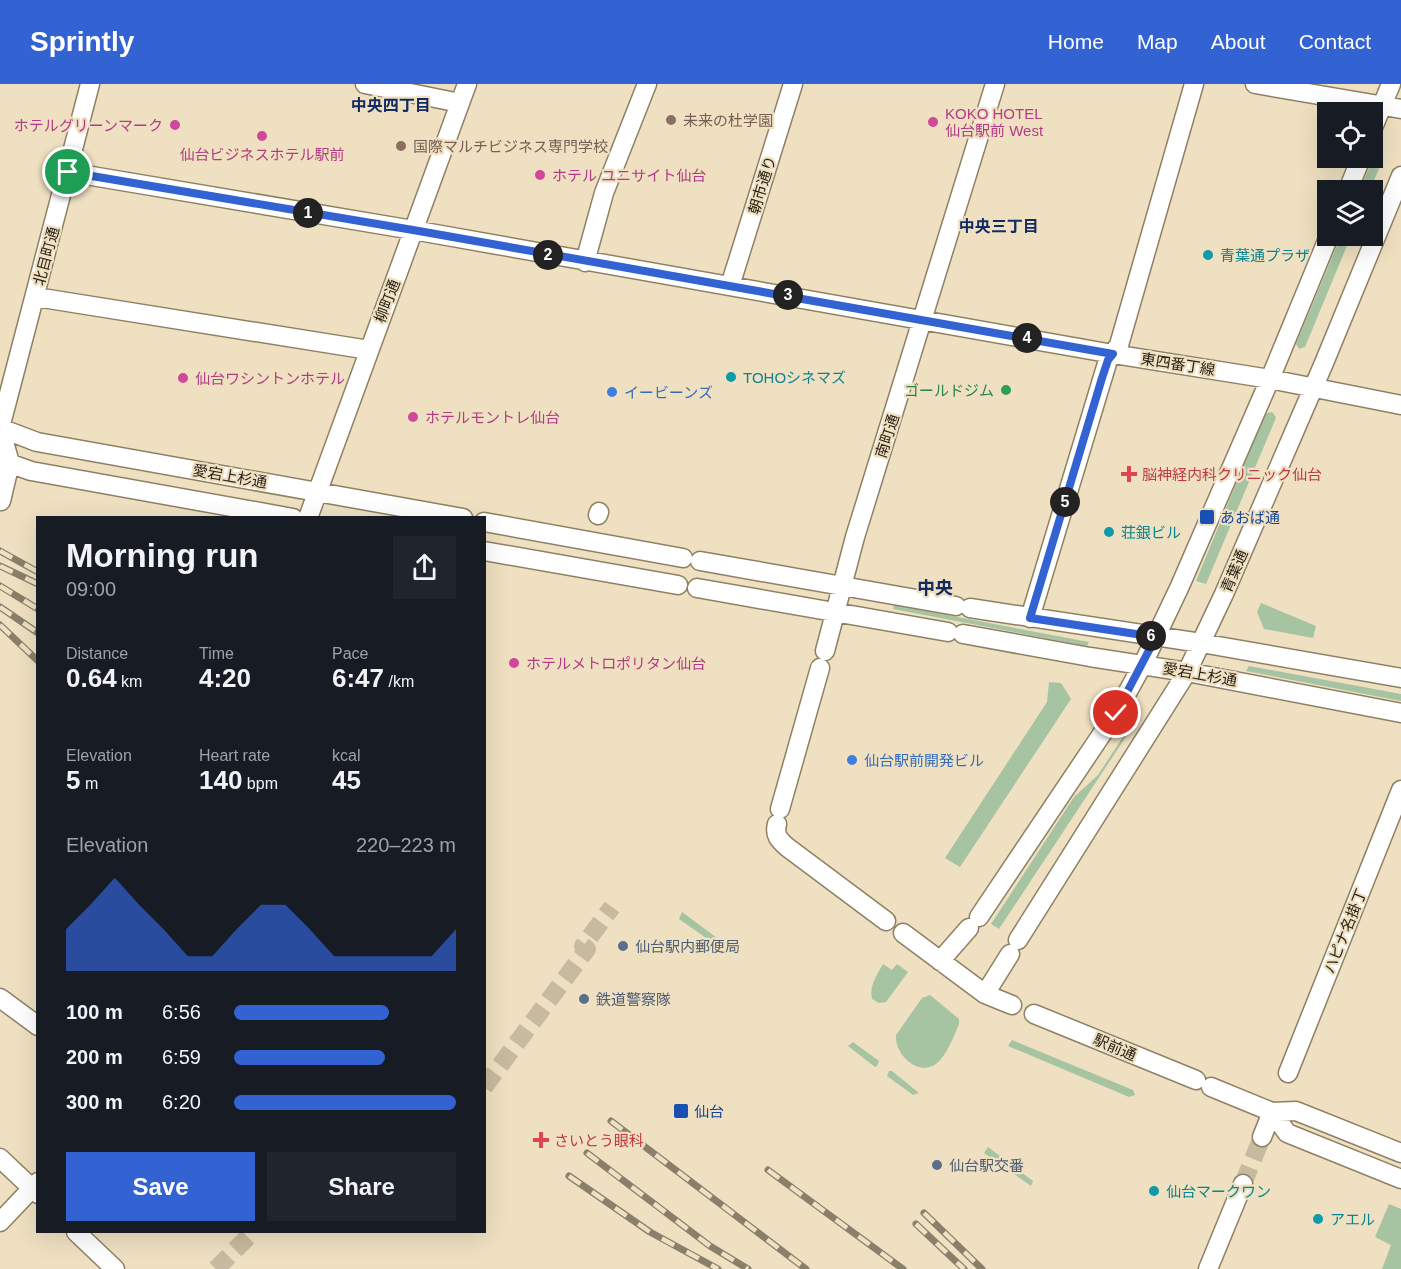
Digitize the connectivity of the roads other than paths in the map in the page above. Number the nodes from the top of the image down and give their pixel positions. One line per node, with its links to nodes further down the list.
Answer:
1 (90, 84): 15 (street, 北目町通)
2 (364, 84): 11 (street)
3 (466, 84): 11 (street, 柳町通)
4 (647, 84): 19 (street)
5 (793, 84): 20 (street, 朝市通り)
6 (995, 84): 22 (street, 南町通)
7 (1194, 84): 24 (street)
8 (1255, 84): 10 (street)
9 (1391, 84): 12 (street)
10 (1359, 102)
11 (460, 103): 17 (street, 柳町通)
12 (1383, 104)
13 (1383, 106): 14 (street)
14 (1401, 109)
15 (68, 172): 17 (street, 東四番丁線); 21 (street, 北目町通)
16 (1401, 176): 26 (street, 青葉通)
17 (413, 230): 19 (street, 東四番丁線); 23 (street, 柳町通)
18 (1325, 246): 25 (street)
19 (585, 262): 20 (street, 東四番丁線)
20 (730, 286): 22 (street, 東四番丁線)
21 (36, 297): 23 (street); 28 (street, 北目町通)
22 (922, 320): 24 (street, 東四番丁線); 38 (street, 南町通)
23 (369, 351): 30 (street, 柳町通)
24 (1113, 354): 25 (street, 東四番丁線); 41 (street)
25 (1270, 379): 26 (street, 東四番丁線); 42 (street)
26 (1313, 388): 27 (street, 東四番丁線); 43 (street, 青葉通)
27 (1401, 405)
28 (0, 428): 29 (street); 30 (street, 愛宕上杉通)
29 (5, 462): 31 (street); 32 (street, 愛宕上杉通)
30 (319, 491): 33 (street, 柳町通); 34 (street, 愛宕上杉通)
31 (1, 501)
32 (282, 516)
33 (309, 516)
34 (452, 516)
35 (486, 522): 38 (street, 愛宕上杉通)
36 (486, 551): 37 (street)
37 (678, 585)
38 (842, 587): 40 (street, 南町通); 41 (street, 愛宕上杉通)
39 (697, 588): 40 (street, 愛宕上杉通)
40 (836, 612): 44 (street, 愛宕上杉通); 49 (street, 南町通)
41 (1030, 618): 42 (street, 愛宕上杉通)
42 (1156, 637): 43 (street, 愛宕上杉通); 44 (street)
43 (1201, 643): 45 (street, 青葉通); 46 (street, 愛宕上杉通)
44 (1143, 664): 45 (street, 愛宕上杉通); 51 (street)
45 (1187, 672): 47 (street, 愛宕上杉通); 52 (street, 青葉通)
46 (1401, 678)
47 (1401, 713)
48 (1401, 790): 57 (street, ハピナ名掛丁)
49 (886, 921)
50 (903, 933): 51 (street)
51 (940, 961): 52 (street)
52 (985, 994): 54 (street)
53 (0, 998): 56 (street)
54 (1012, 1005)
55 (1034, 1014): 58 (street, 駅前通)
56 (36, 1025)
57 (1288, 1073)
58 (1272, 1112): 59 (street); 60 (street, 駅前通); 62 (street, 駅前通)
59 (1262, 1137)
60 (1400, 1150)
61 (0, 1158): 64 (street)
62 (1401, 1179)
63 (1243, 1184): 68 (street)
64 (36, 1189): 65 (street)
65 (0, 1222)
66 (77, 1233): 67 (street)
67 (115, 1269)
68 (1208, 1269)

